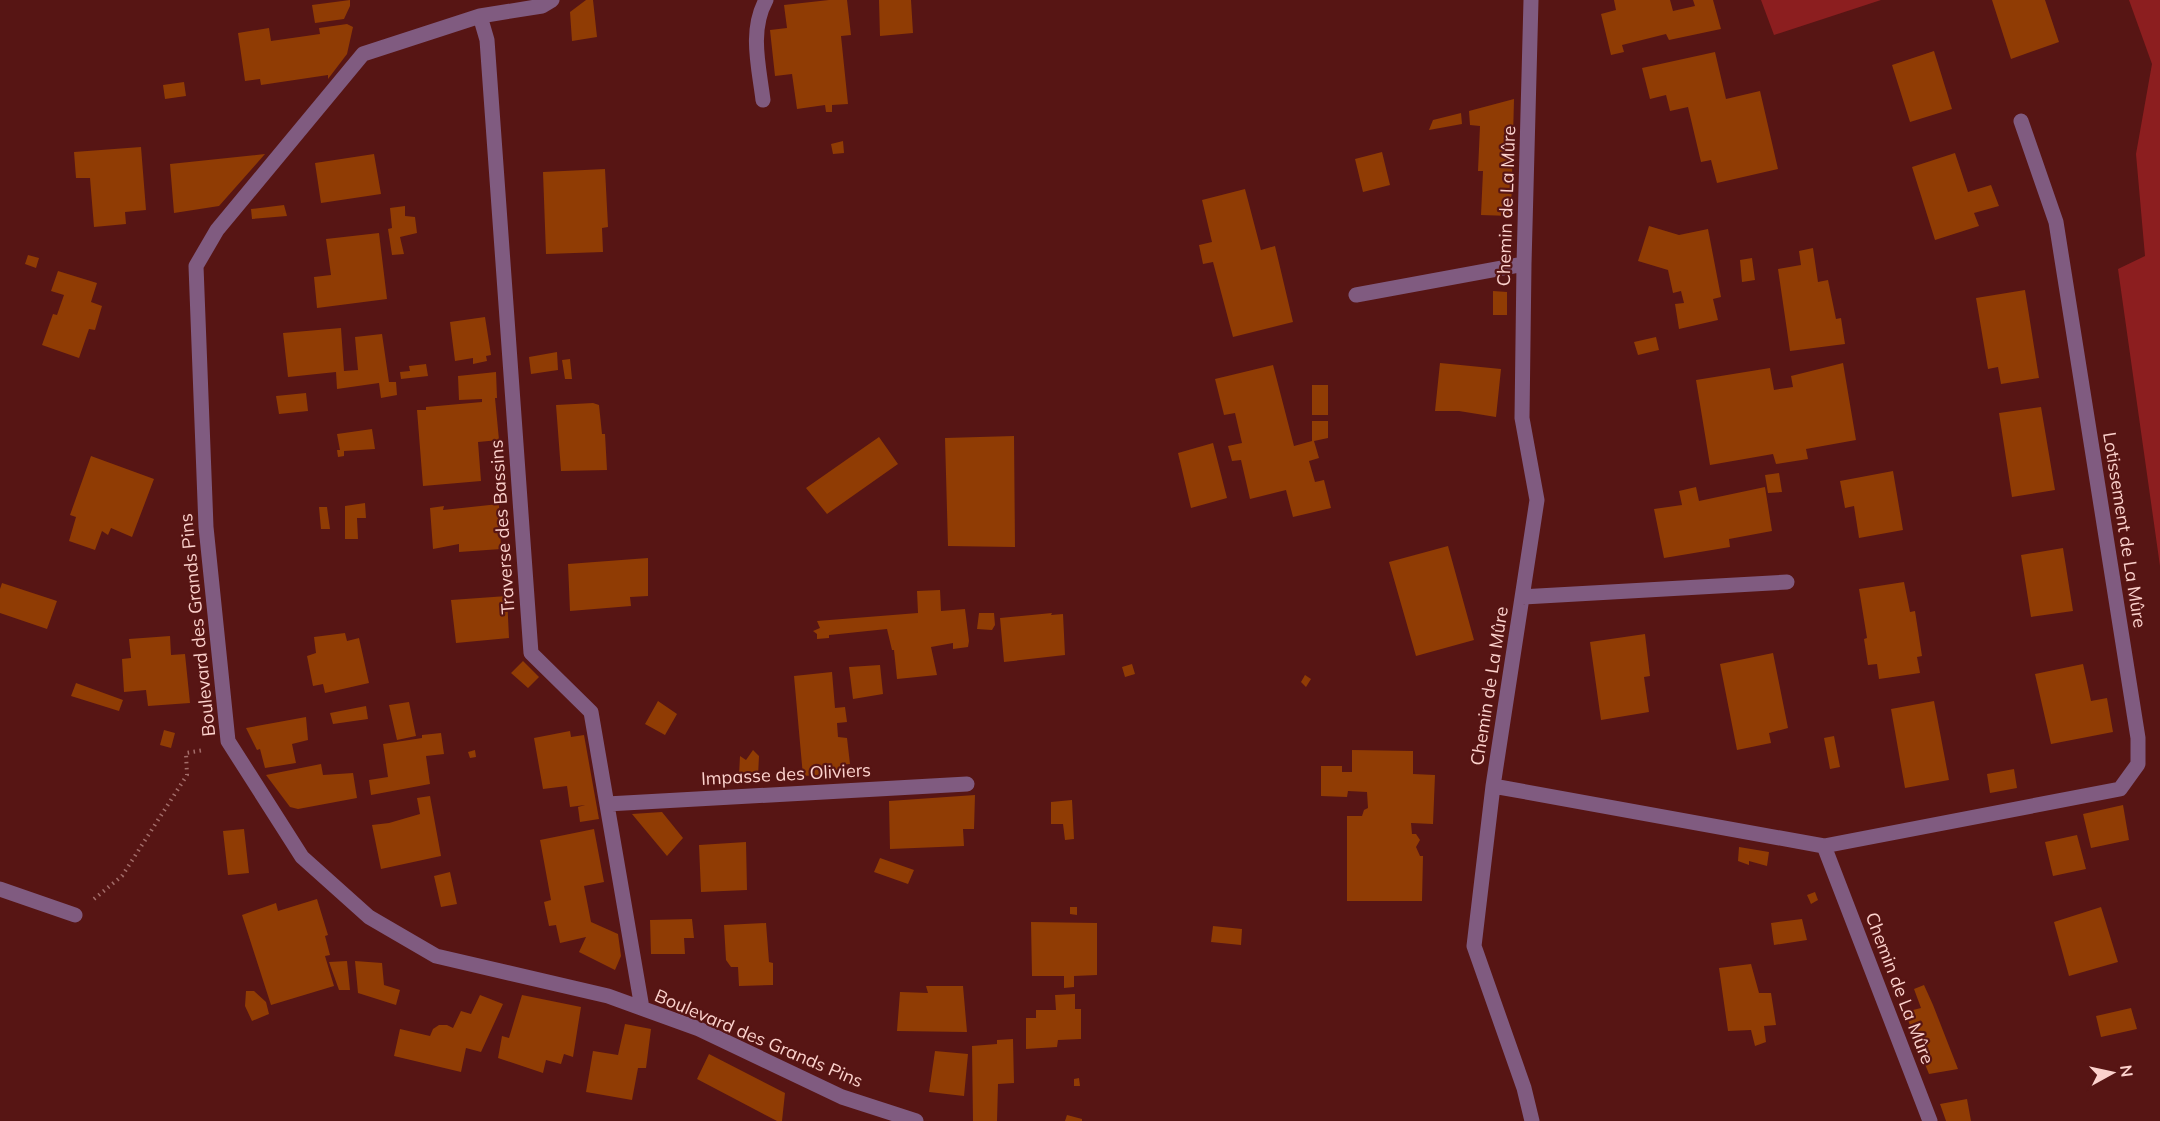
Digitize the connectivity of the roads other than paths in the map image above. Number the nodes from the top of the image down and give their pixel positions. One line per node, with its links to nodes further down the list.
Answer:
1 (552, 0): 4 (street, Boulevard des Grands Pins)
2 (766, 0): 5 (street)
3 (1531, 0): 7 (street, Chemin de La Mûre)
4 (480, 16): 13 (street, Traverse des Bassins); 17 (street, Boulevard des Grands Pins)
5 (763, 100)
6 (2021, 121): 14 (street, Lotissement de La Mûre)
7 (1524, 264): 8 (street); 10 (street, Chemin de La Mûre)
8 (1356, 295)
9 (1787, 582): 10 (street)
10 (1522, 597): 12 (street, Chemin de La Mûre)
11 (967, 784): 13 (street, Impasse des Oliviers)
12 (1493, 786): 14 (street, Chemin de La Mûre); 19 (street)
13 (607, 804): 17 (street, Traverse des Bassins)
14 (1824, 846): 20 (street, Chemin de La Mûre)
15 (0, 889): 16 (street)
16 (75, 915)
17 (642, 1008): 18 (street, Boulevard des Grands Pins)
18 (916, 1121)
19 (1532, 1121)
20 (1930, 1121)

